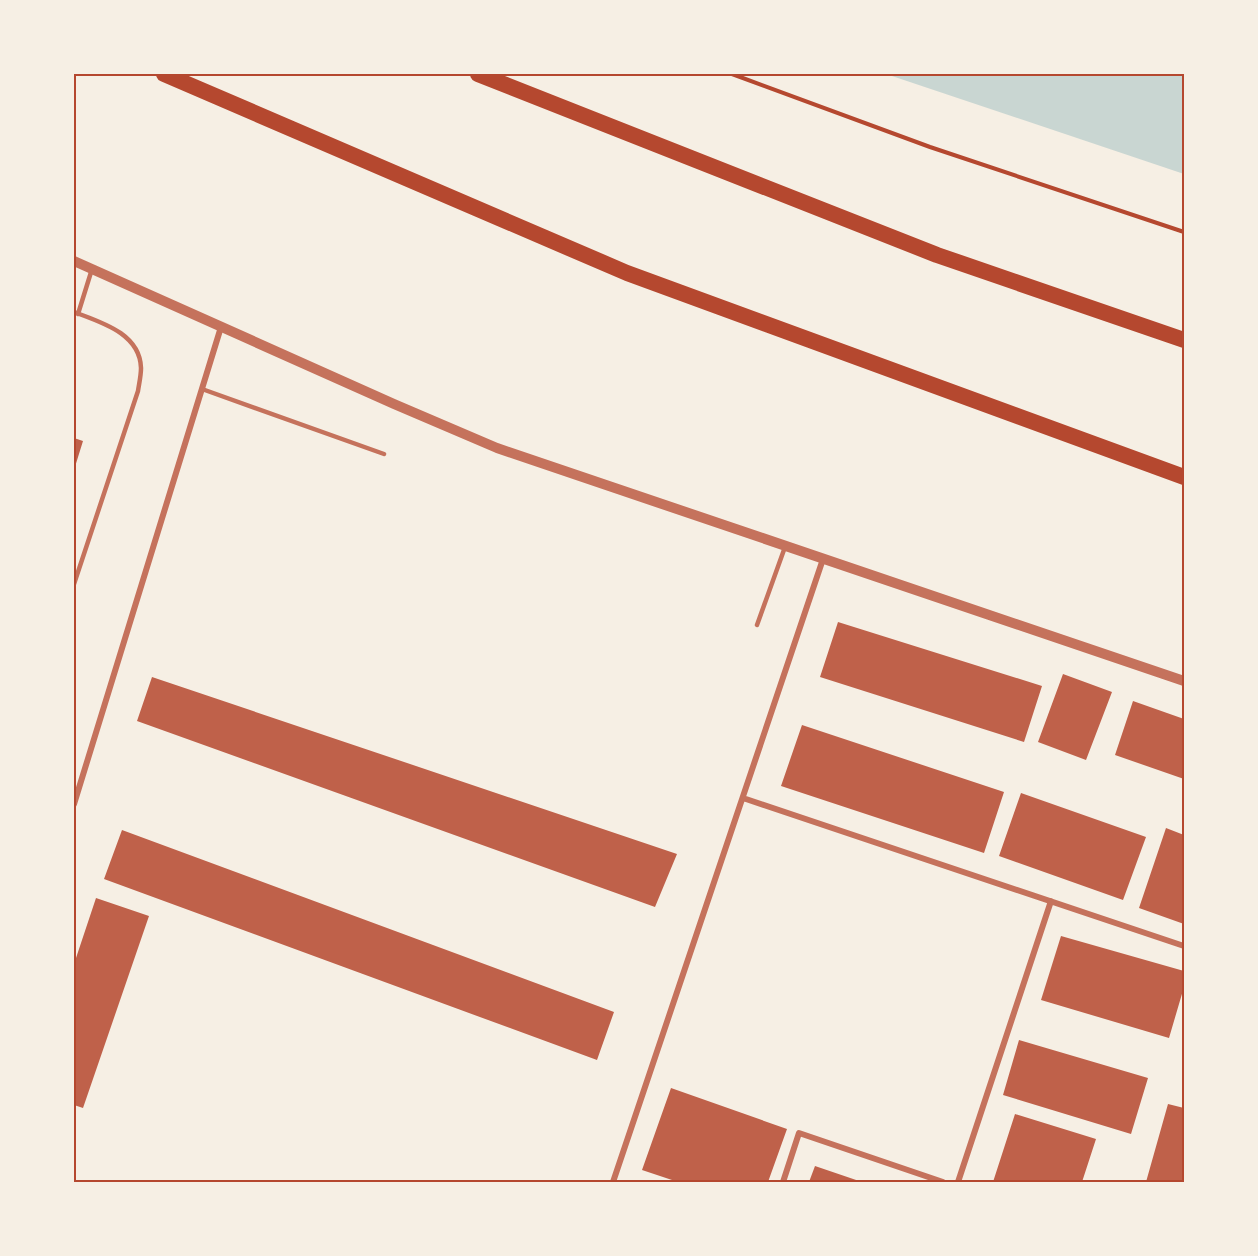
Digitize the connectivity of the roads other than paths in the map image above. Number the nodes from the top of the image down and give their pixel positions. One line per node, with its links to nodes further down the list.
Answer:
1 (164, 74): 10 (highway)
2 (478, 74): 7 (highway)
3 (74, 261): 4 (street)
4 (92, 269): 5 (lane); 6 (street)
5 (76, 313): 13 (lane)
6 (221, 327): 8 (street); 11 (street)
7 (1185, 340)
8 (202, 389): 9 (lane); 17 (street)
9 (384, 454)
10 (1185, 477)
11 (785, 546): 12 (street); 14 (lane)
12 (823, 558): 15 (street); 16 (street)
13 (74, 584)
14 (758, 625)
15 (1185, 681)
16 (743, 798): 18 (street); 20 (street)
17 (74, 804)
18 (1051, 901): 19 (street); 23 (street)
19 (1185, 946)
20 (613, 1182)
21 (783, 1182): 22 (street)
22 (943, 1182)
23 (958, 1182)

